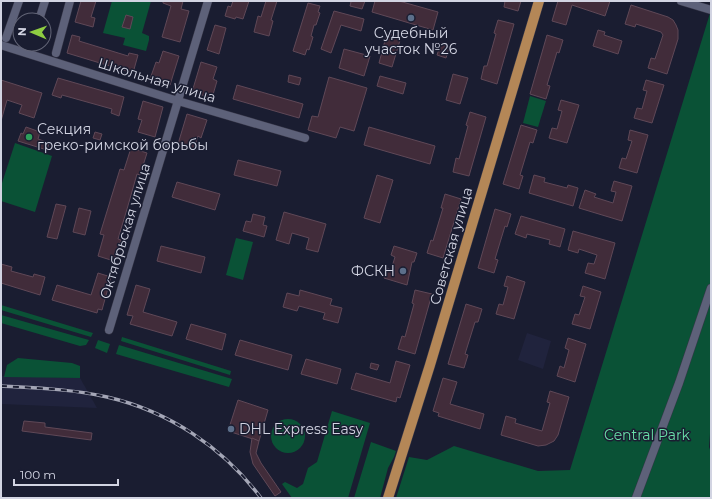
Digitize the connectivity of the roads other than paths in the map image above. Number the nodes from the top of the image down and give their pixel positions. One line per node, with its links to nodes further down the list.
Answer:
1 (19, 1): 9 (street)
2 (45, 1): 8 (street)
3 (70, 1): 11 (street)
4 (208, 1): 12 (street, Октябрьская улица)
5 (539, 1): 16 (main road, Советская улица)
6 (681, 1): 7 (street)
7 (707, 9)
8 (42, 12)
9 (6, 38)
10 (1, 45): 12 (street, Школьная улица)
11 (56, 53)
12 (178, 100): 13 (street, Школьная улица); 15 (street, Октябрьская улица)
13 (305, 138)
14 (711, 288): 17 (street)
15 (109, 330)
16 (388, 498)
17 (636, 498)

